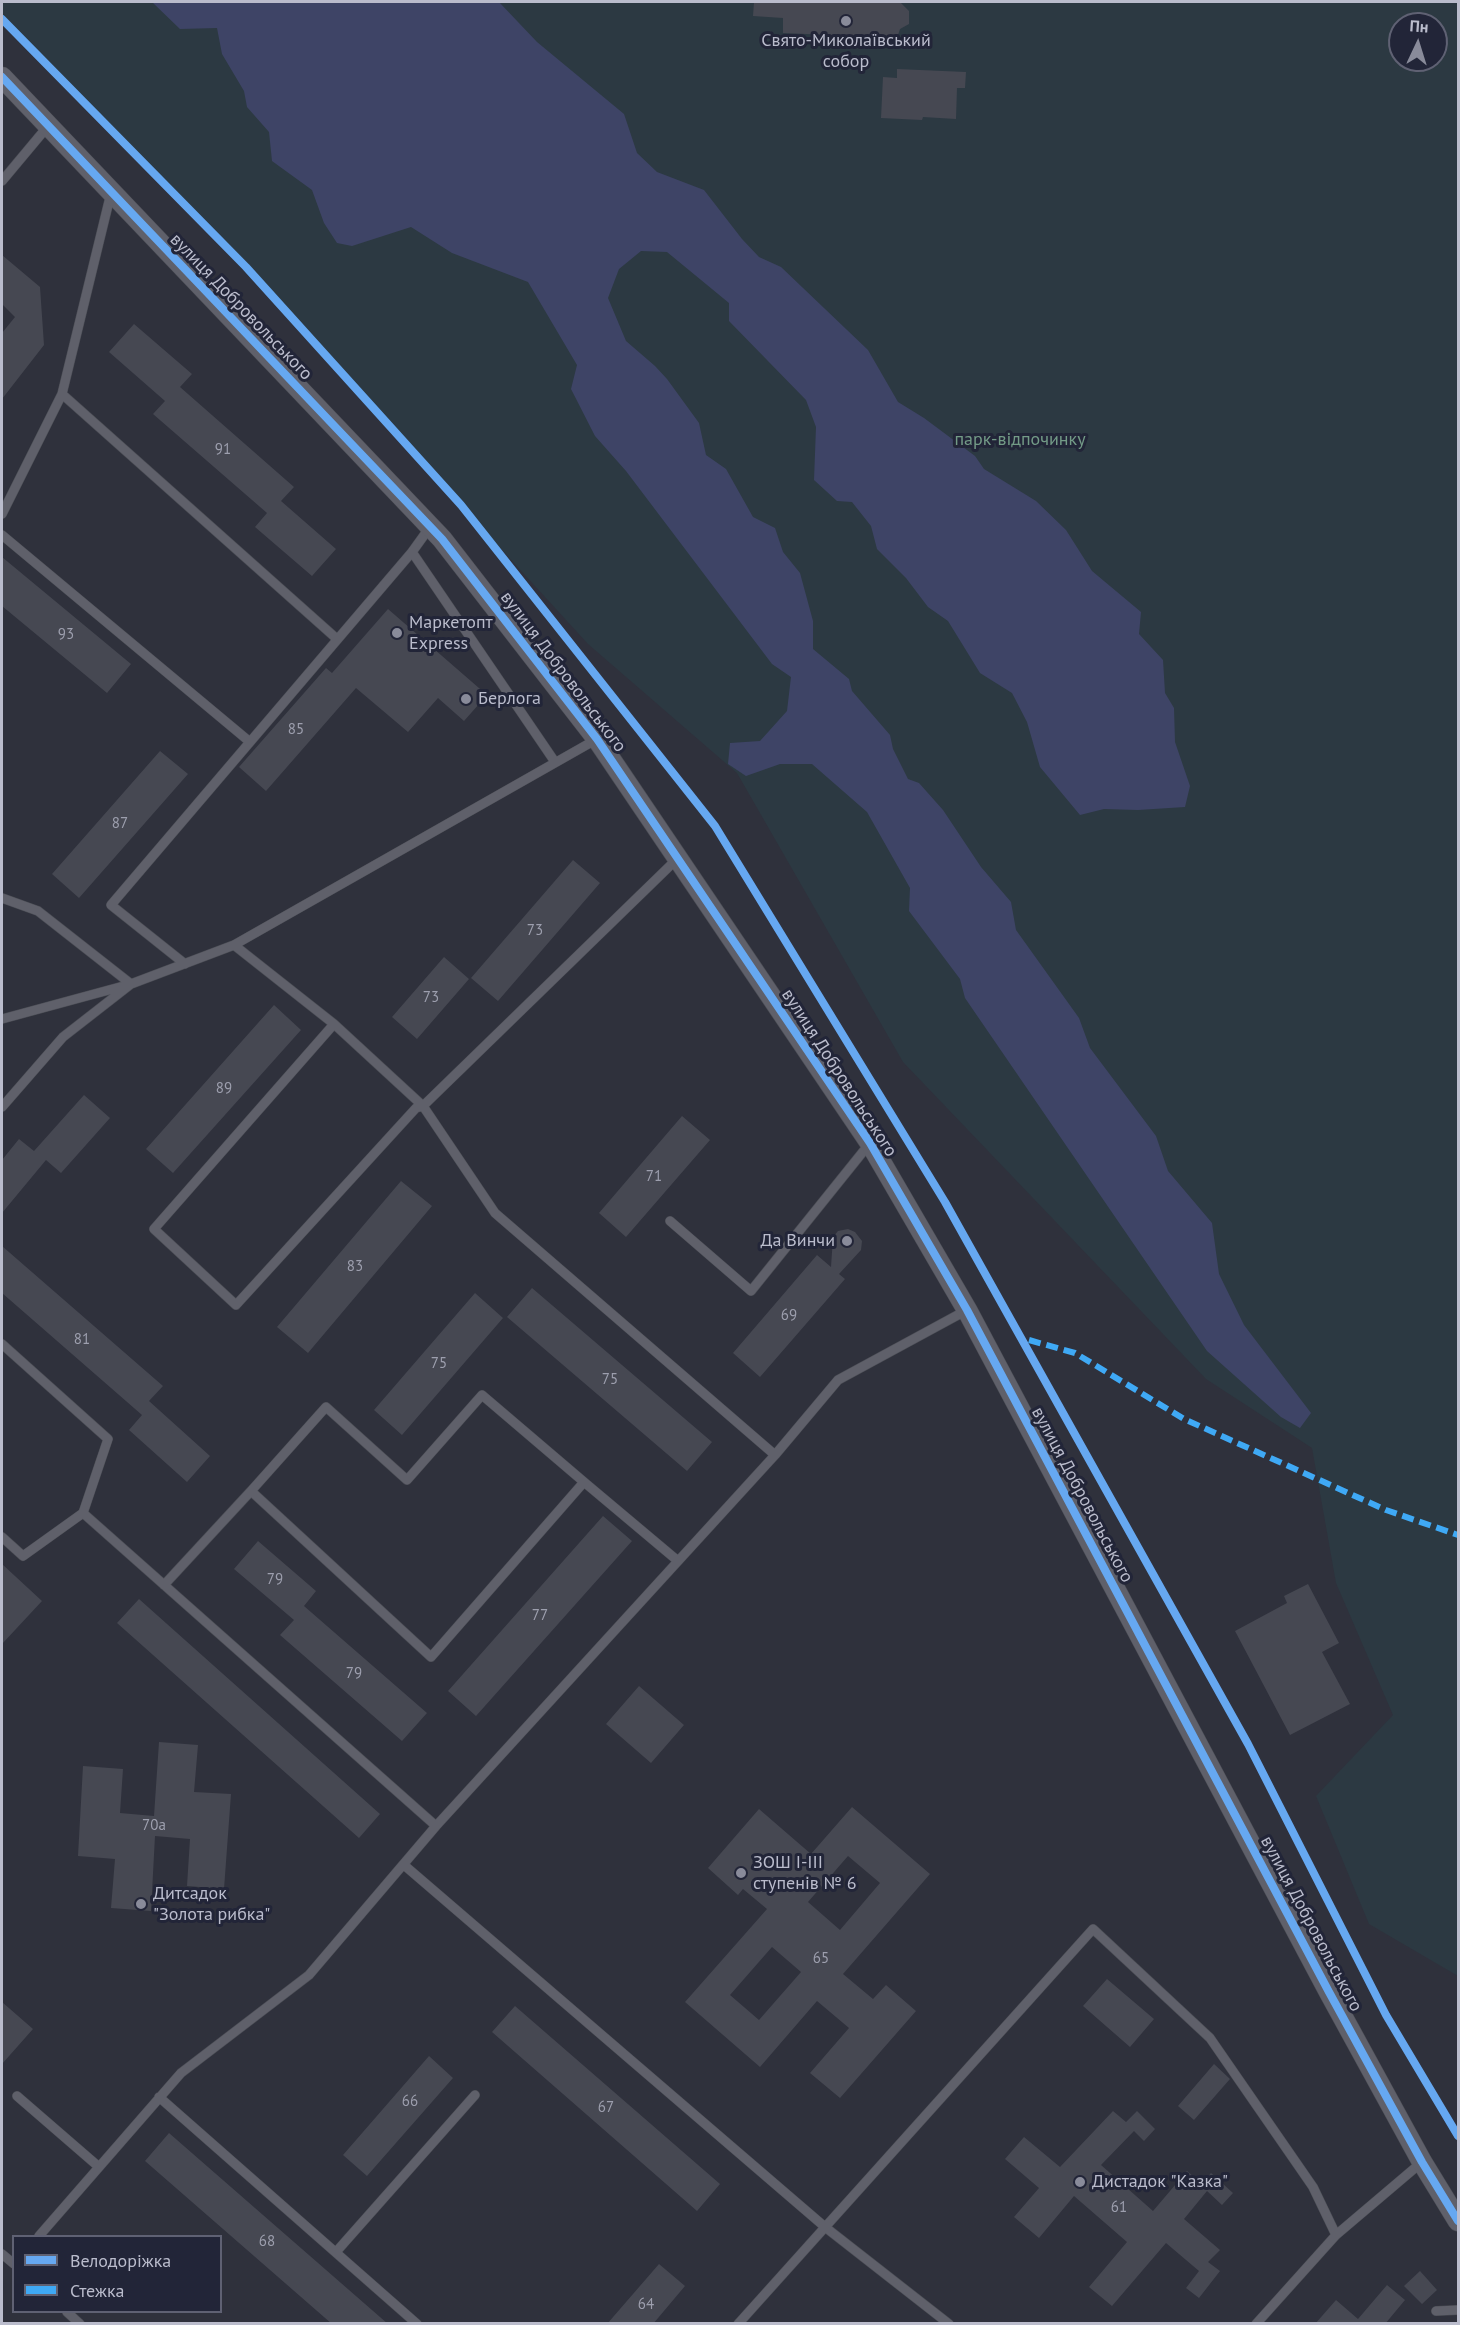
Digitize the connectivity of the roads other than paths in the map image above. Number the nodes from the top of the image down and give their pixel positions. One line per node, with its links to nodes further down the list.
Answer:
1 (2, 77): 2 (street, вулиця Добровольського)
2 (48, 126): 3 (lane); 4 (street, вулиця Добровольського)
3 (2, 181)
4 (111, 193): 5 (lane); 7 (street, вулиця Добровольського)
5 (62, 394): 6 (lane); 10 (lane)
6 (2, 514)
7 (430, 527): 9 (lane); 11 (street, вулиця Добровольського)
8 (2, 535): 12 (lane)
9 (412, 552): 10 (lane); 13 (lane)
10 (337, 639): 12 (lane)
11 (597, 739): 13 (lane); 14 (street, вулиця Добровольського)
12 (250, 742): 17 (lane)
13 (555, 762): 16 (lane)
14 (678, 858): 21 (lane); 23 (street, вулиця Добровольського)
15 (2, 898): 18 (lane)
16 (234, 945): 17 (lane); 20 (lane)
17 (185, 964): 18 (lane)
18 (131, 984): 19 (lane); 22 (lane)
19 (2, 1019)
20 (334, 1024): 21 (lane); 21 (lane)
21 (423, 1106): 27 (lane)
22 (2, 1107)
23 (870, 1143): 24 (lane); 25 (street, вулиця Добровольського)
24 (670, 1221)
25 (967, 1310): 27 (lane); 39 (street, вулиця Добровольського)
26 (2, 1344): 30 (lane)
27 (775, 1455): 32 (lane)
28 (584, 1482): 29 (lane); 29 (lane); 32 (lane)
29 (251, 1491): 33 (lane)
30 (83, 1513): 31 (lane); 33 (lane)
31 (2, 1537)
32 (678, 1561): 34 (lane)
33 (164, 1585): 34 (lane)
34 (436, 1826): 35 (lane)
35 (404, 1865): 38 (lane); 42 (lane)
36 (475, 2095): 45 (lane)
37 (17, 2096): 40 (lane)
38 (159, 2097): 40 (lane); 45 (lane)
39 (1422, 2162): 41 (street, вулиця Добровольського); 44 (lane)
40 (99, 2167): 43 (lane)
41 (1458, 2221)
42 (825, 2227): 44 (lane); 51 (lane); 52 (lane)
43 (40, 2235)
44 (1336, 2235): 53 (lane)
45 (336, 2252): 50 (lane)
46 (1458, 2310): 47 (lane)
47 (1436, 2311)
48 (68, 2313): 49 (lane)
49 (80, 2324)
50 (417, 2324)
51 (738, 2324)
52 (949, 2324)
53 (1256, 2324)

